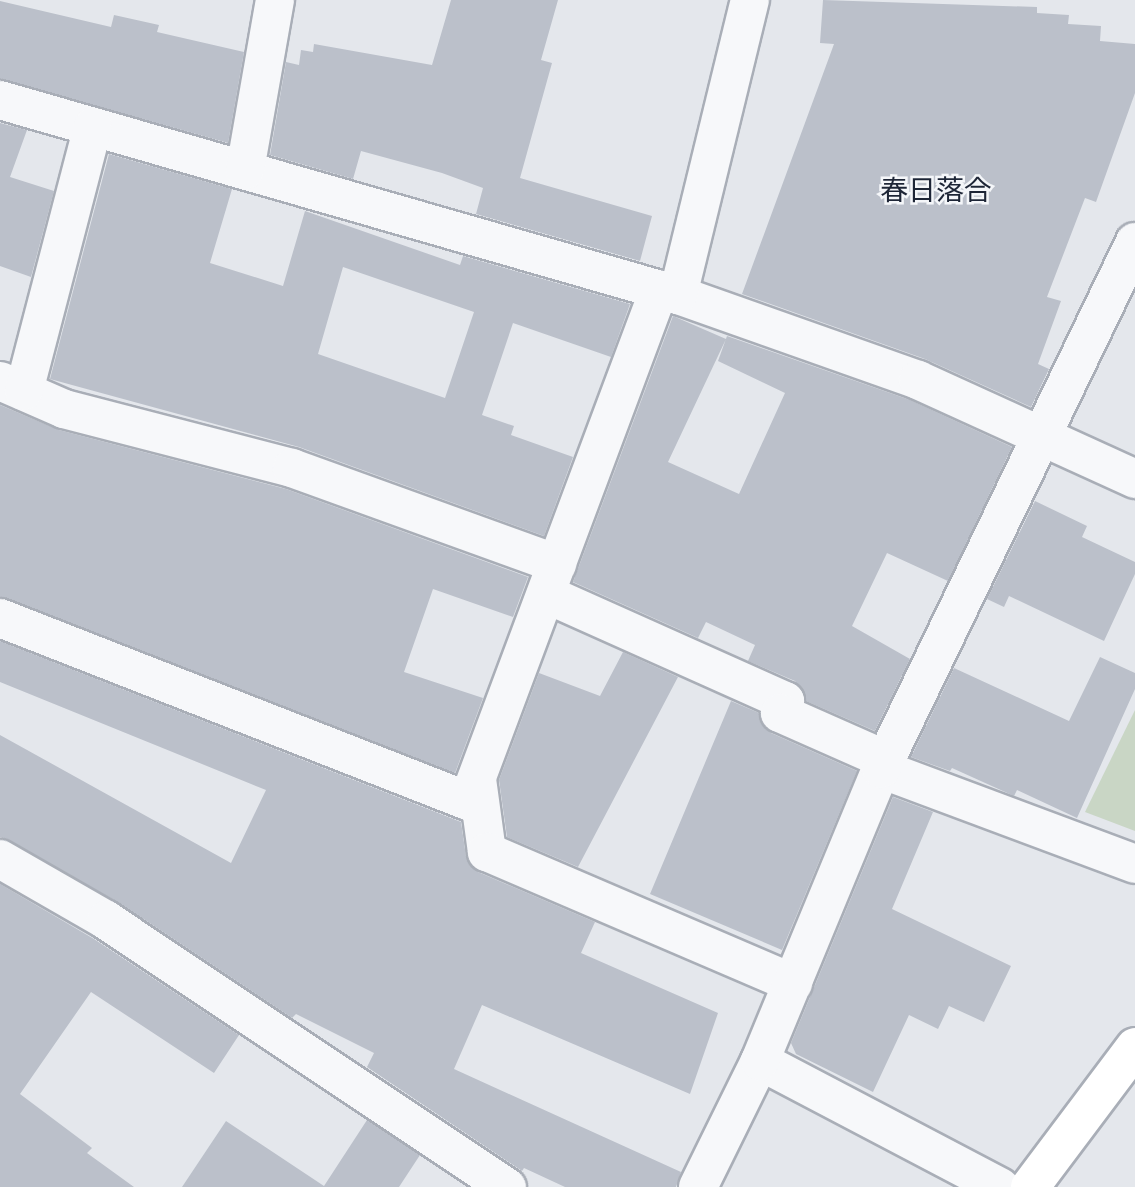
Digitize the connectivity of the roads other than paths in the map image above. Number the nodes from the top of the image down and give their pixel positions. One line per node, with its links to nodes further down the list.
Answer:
1 (275, 0): 5 (street)
2 (750, 0): 7 (street)
3 (0, 100): 4 (street)
4 (93, 127): 5 (street); 8 (street)
5 (246, 170): 7 (street)
6 (1135, 242): 9 (street)
7 (668, 293): 9 (street); 11 (street)
8 (12, 386): 11 (street)
9 (1042, 436): 10 (street); 13 (street)
10 (1135, 479)
11 (551, 579): 13 (street); 14 (street)
12 (0, 618): 14 (street)
13 (884, 765): 16 (street); 17 (street)
14 (477, 779): 17 (street)
15 (0, 859): 20 (street)
16 (1135, 864)
17 (793, 983): 19 (street)
18 (1135, 1047): 23 (main road)
19 (761, 1060): 21 (street); 22 (street)
20 (506, 1187)
21 (698, 1187)
22 (1000, 1187)
23 (1030, 1187)

